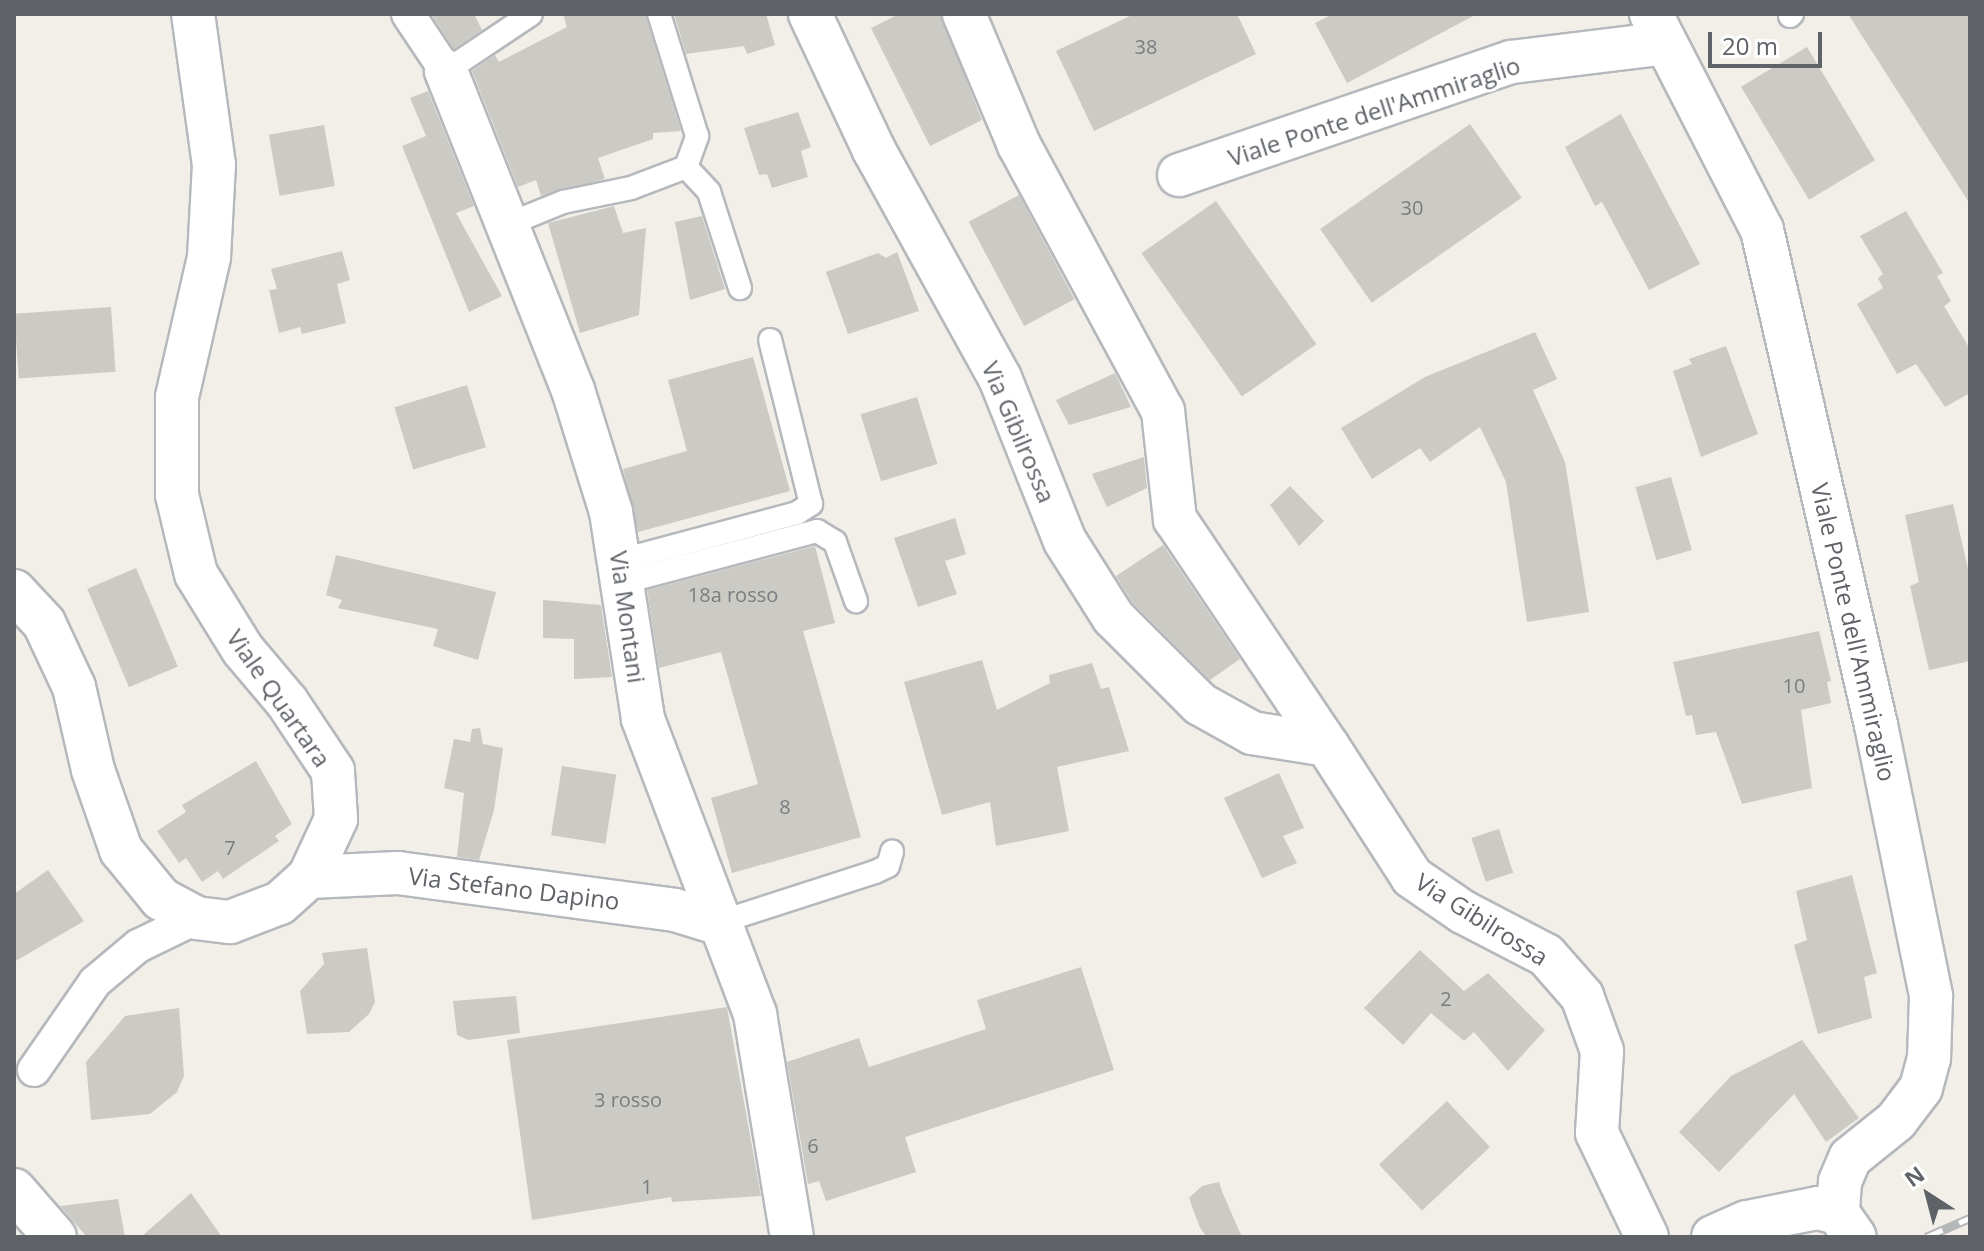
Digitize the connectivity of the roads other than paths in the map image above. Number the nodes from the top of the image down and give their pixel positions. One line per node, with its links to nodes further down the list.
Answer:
1 (193, 14): 19 (street, Viale Quartara)
2 (408, 14): 8 (street, Via Montani)
3 (531, 14): 8 (lane)
4 (659, 14): 9 (lane)
5 (810, 14): 17 (street, Via Gibilrossa)
6 (964, 14): 17 (street, Via Gibilrossa)
7 (1658, 28): 10 (street, Viale Ponte dell'Ammiraglio); 24 (street, Viale Ponte dell'Ammiraglio)
8 (446, 71): 11 (street, Via Montani)
9 (686, 167): 11 (lane); 12 (lane)
10 (1179, 175)
11 (509, 224): 14 (street, Via Montani)
12 (740, 288)
13 (770, 340): 14 (lane)
14 (623, 571): 16 (lane); 21 (street, Via Montani)
15 (14, 591): 20 (street, Viale Quartara)
16 (856, 601)
17 (1327, 745): 27 (street, Via Gibilrossa)
18 (892, 852): 21 (lane)
19 (309, 877): 20 (street, Viale Quartara); 21 (street, Via Stefano Dapino)
20 (196, 918): 22 (street)
21 (717, 923): 26 (street, Via Montani)
22 (34, 1070)
23 (14, 1190): 25 (street)
24 (1847, 1225): 28 (street)
25 (55, 1237)
26 (792, 1237)
27 (1647, 1237)
28 (1713, 1237)

